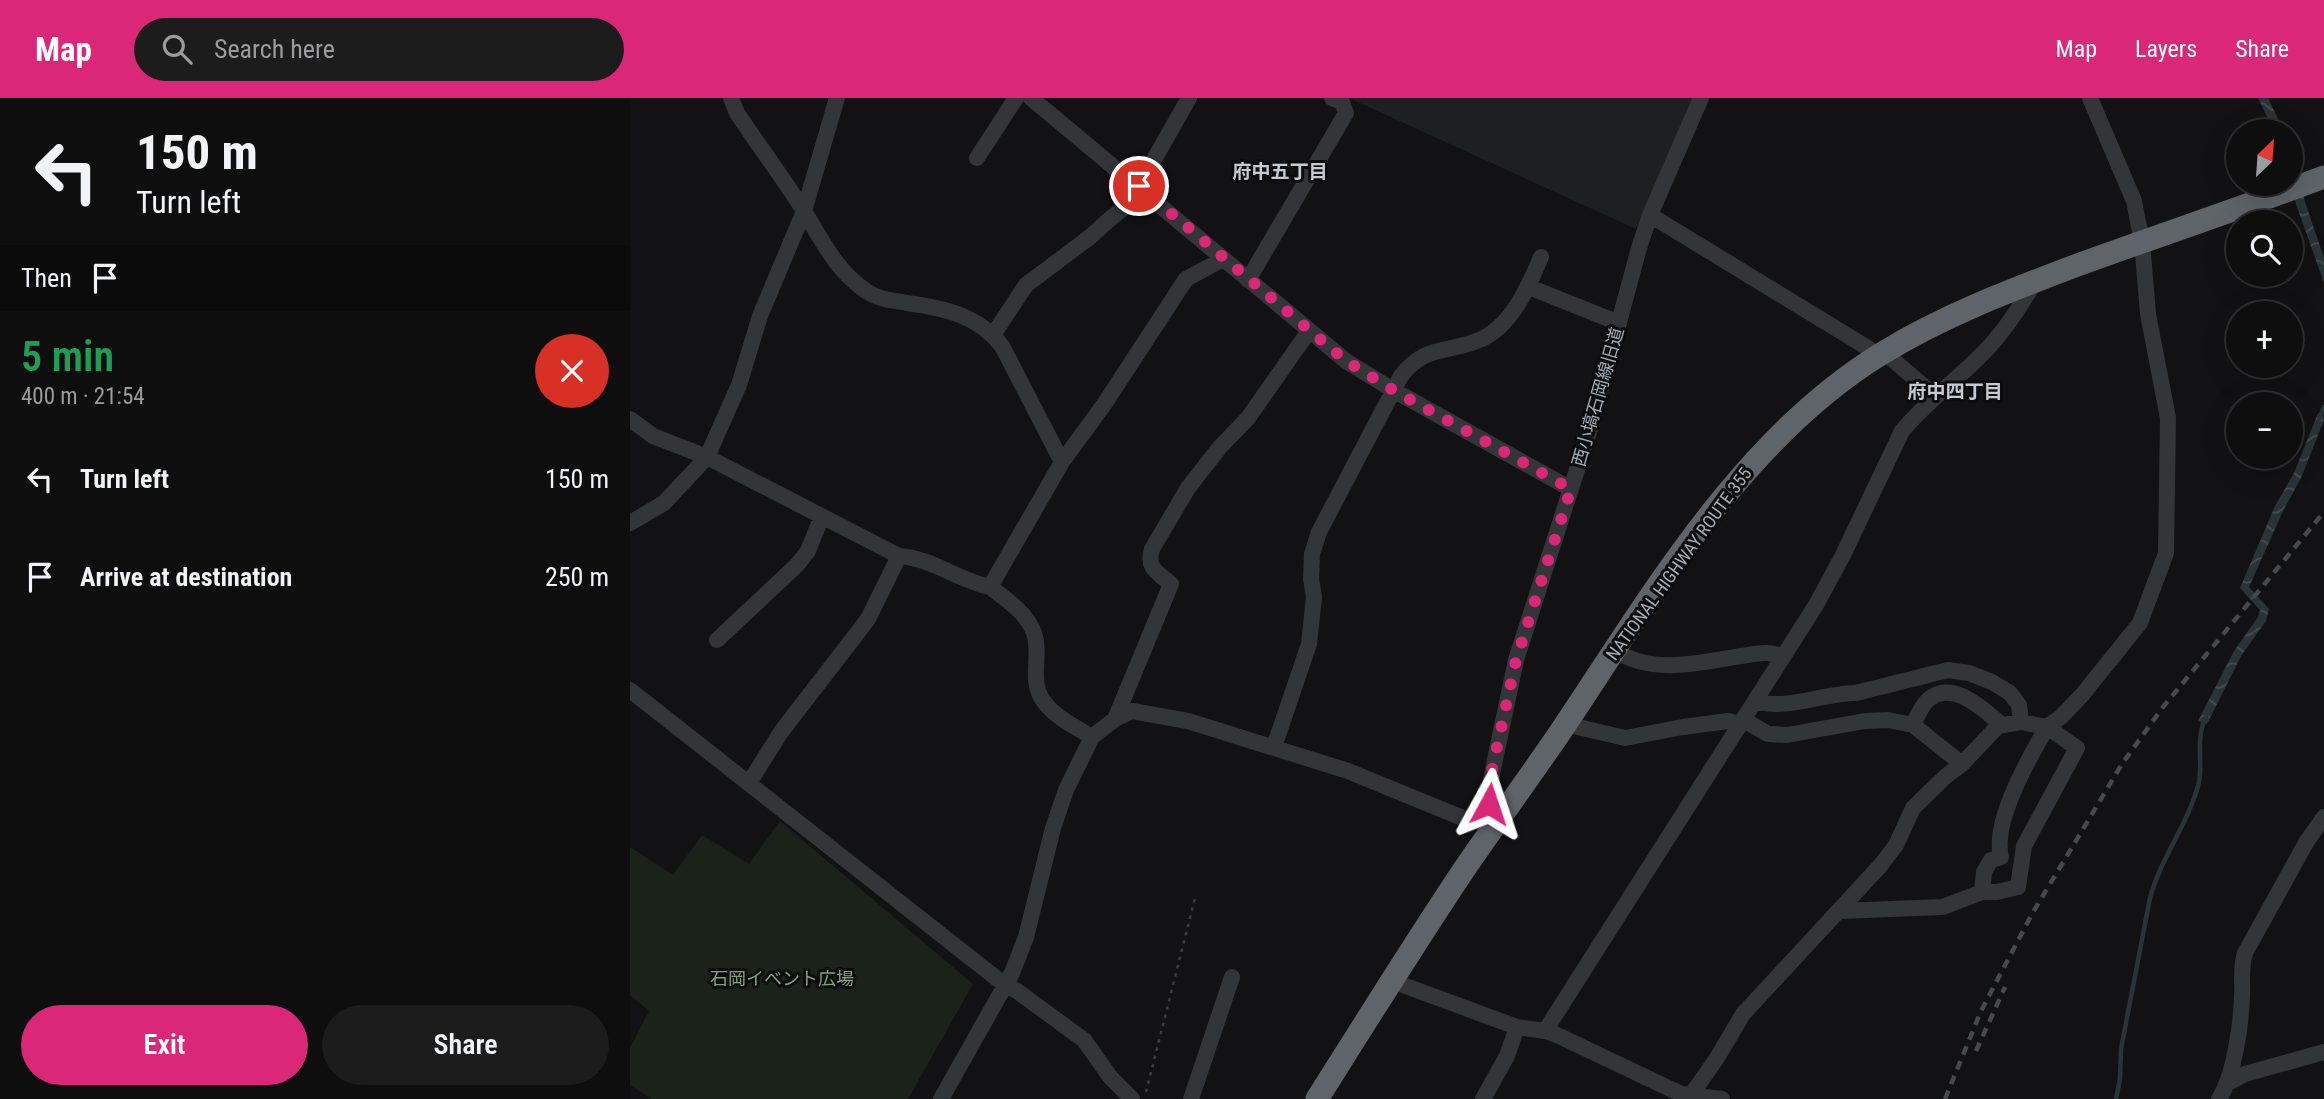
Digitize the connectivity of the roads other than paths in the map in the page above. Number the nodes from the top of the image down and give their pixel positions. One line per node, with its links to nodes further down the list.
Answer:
1 (731, 98): 12 (street)
2 (837, 98): 12 (street)
3 (1016, 98): 9 (street)
4 (1031, 98): 11 (street)
5 (1332, 98): 17 (street)
6 (1701, 98): 13 (street, 西小塙石岡線旧道)
7 (2090, 98): 14 (street)
8 (1184, 100): 11 (street)
9 (977, 158)
10 (2309, 183): 14 (highway, NATIONAL HIGHWAY ROUTE 355)
11 (1142, 189): 16 (street); 22 (street)
12 (804, 211): 22 (street); 27 (street)
13 (1650, 215): 20 (street, 西小塙石岡線旧道); 23 (street)
14 (2142, 242): 18 (highway, NATIONAL HIGHWAY ROUTE 355); 45 (street)
15 (1541, 257): 19 (street)
16 (1223, 259): 17 (street); 28 (street)
17 (1248, 280): 21 (street)
18 (2035, 281): 23 (highway, NATIONAL HIGHWAY ROUTE 355); 25 (street)
19 (1529, 287): 20 (street); 24 (street)
20 (1619, 323): 29 (street, 西小塙石岡線旧道)
21 (1309, 331): 24 (street); 39 (street)
22 (993, 335): 28 (street)
23 (1881, 354): 25 (street); 35 (highway, NATIONAL HIGHWAY ROUTE 355)
24 (1393, 390): 29 (street); 47 (street)
25 (1935, 396): 36 (street)
26 (630, 419): 27 (street)
27 (707, 457): 30 (street); 31 (street)
28 (1062, 462): 33 (street)
29 (1571, 489): 51 (street, 西小塙石岡線旧道)
30 (822, 516): 32 (street); 34 (street)
31 (630, 523)
32 (899, 556): 33 (street); 49 (street)
33 (990, 587): 46 (street)
34 (717, 640)
35 (1615, 651): 36 (street); 51 (highway, NATIONAL HIGHWAY ROUTE 355)
36 (1783, 657): 38 (street)
37 (630, 690): 49 (street)
38 (1756, 701): 40 (street); 41 (street)
39 (1115, 719): 46 (street); 47 (street)
40 (1742, 722): 42 (street); 44 (street); 58 (street)
41 (2021, 722): 43 (street); 45 (street)
42 (1913, 724): 43 (street); 48 (street)
43 (2002, 725): 48 (street)
44 (1578, 727)
45 (2047, 727): 52 (street); 52 (street)
46 (1093, 737): 56 (street)
47 (1274, 747): 51 (street)
48 (1962, 764): 53 (street)
49 (749, 783): 56 (street)
50 (2324, 817): 60 (street)
51 (1498, 822): 55 (highway, NATIONAL HIGHWAY ROUTE 355)
52 (1982, 892): 53 (street)
53 (1840, 911): 61 (street)
54 (1233, 977): 64 (street)
55 (1392, 981): 57 (street); 65 (highway, NATIONAL HIGHWAY ROUTE 355)
56 (1005, 985): 62 (street); 63 (street)
57 (1517, 1027): 58 (street); 66 (street)
58 (1545, 1031): 61 (street)
59 (2324, 1052): 60 (street)
60 (2222, 1091)
61 (1683, 1096): 67 (street)
62 (941, 1099)
63 (1132, 1099)
64 (1191, 1099)
65 (1317, 1099)
66 (1483, 1099)
67 (1722, 1099)

